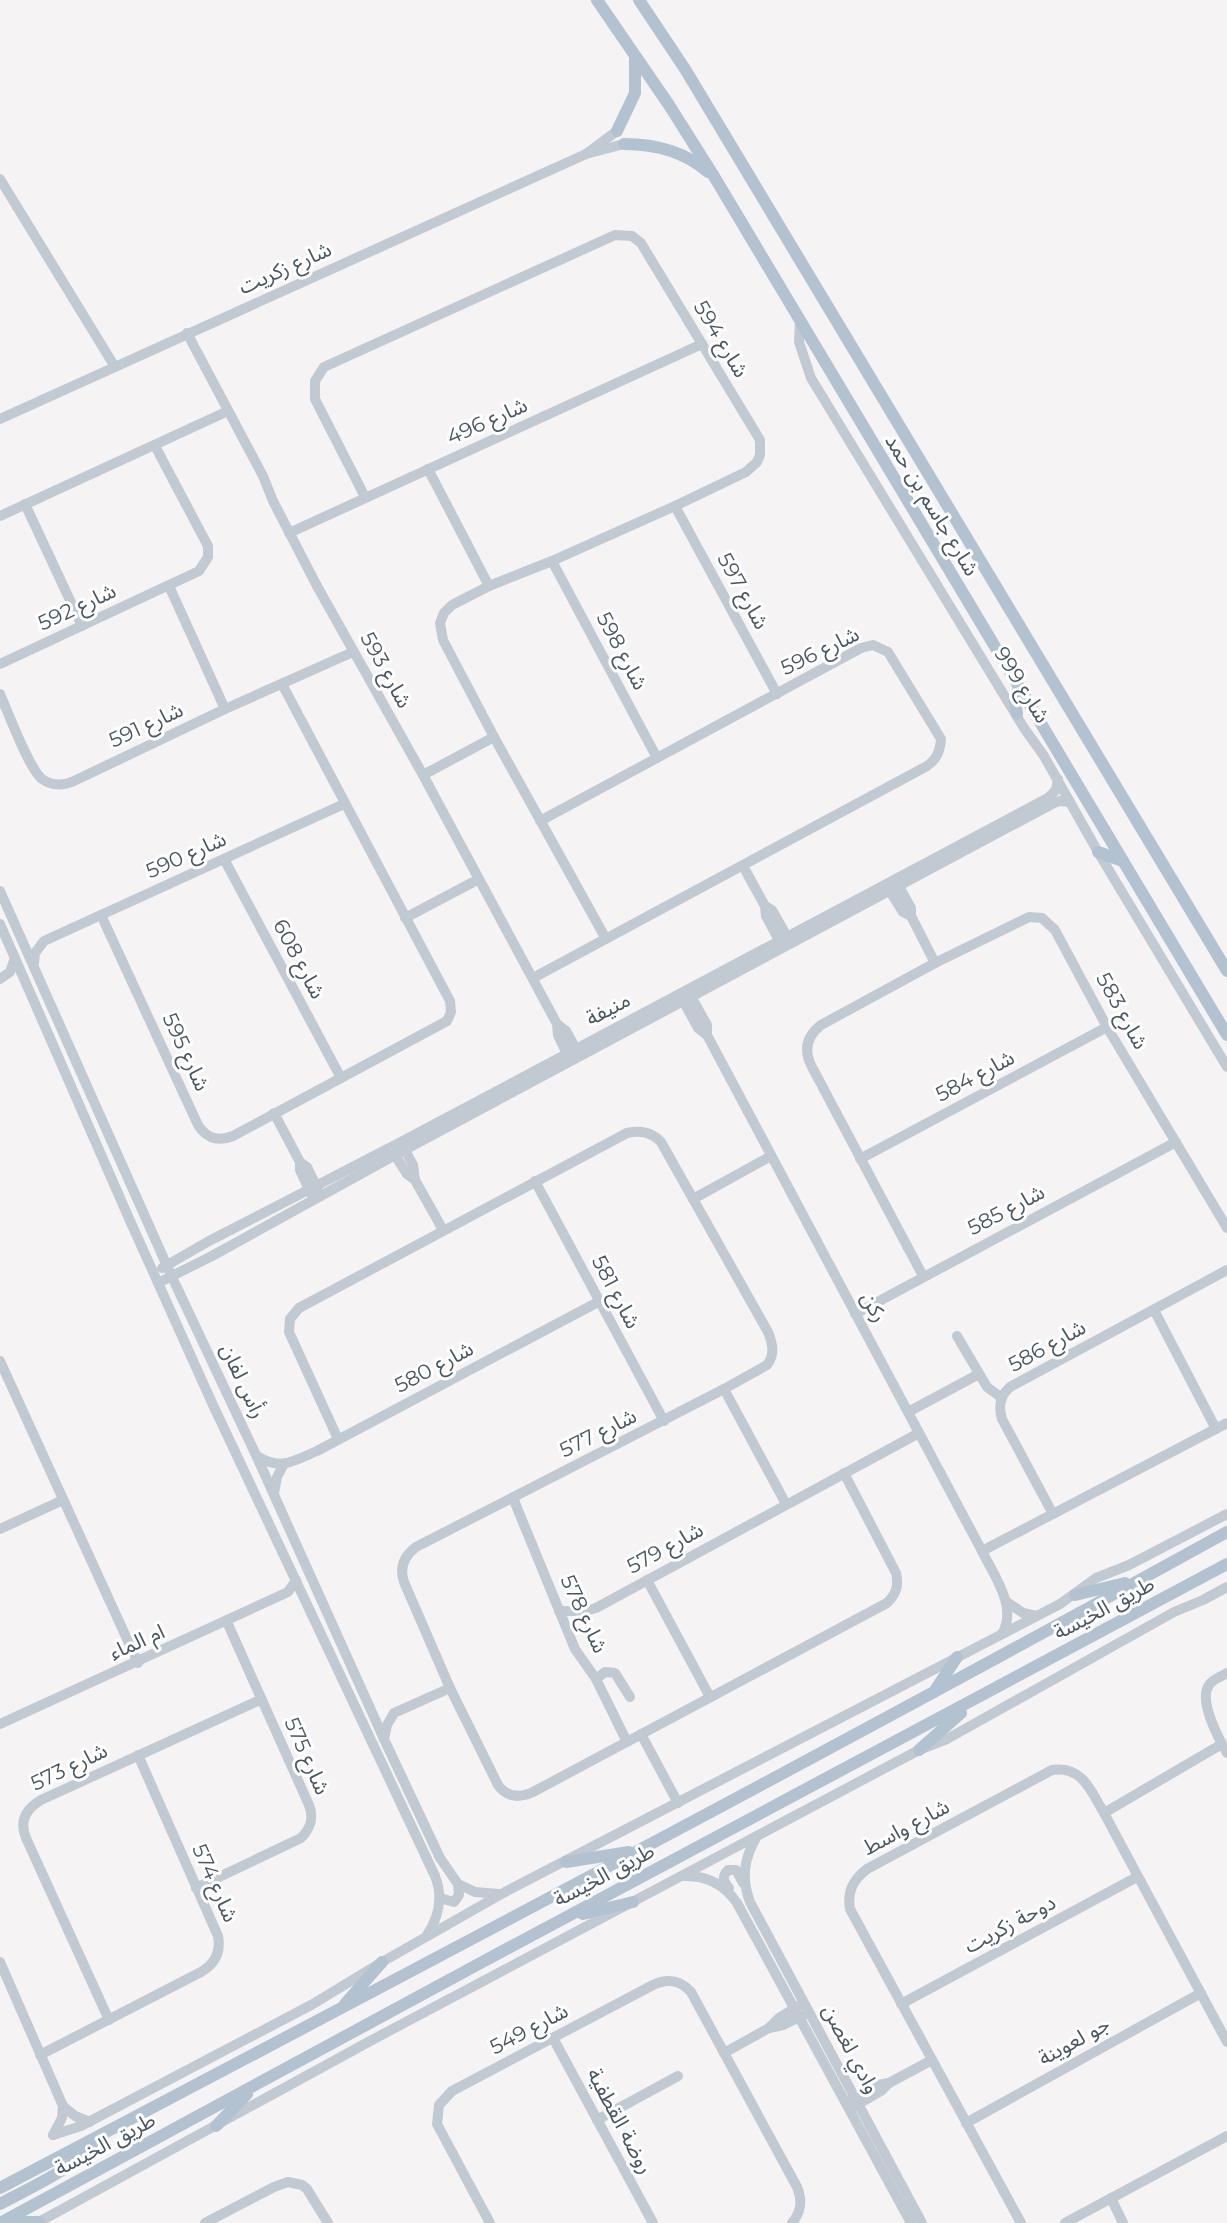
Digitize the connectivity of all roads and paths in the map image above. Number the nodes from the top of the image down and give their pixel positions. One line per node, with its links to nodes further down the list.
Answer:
1 (597, 0): 3 (main road, شارع جاسم بن حمد)
2 (639, 0): 58 (main road, شارع جاسم بن حمد)
3 (635, 56): 4 (main road); 7 (main road, شارع جاسم بن حمد)
4 (617, 131): 6 (street, شارع زكريت)
5 (624, 144): 6 (street, شارع زكريت); 7 (main road)
6 (586, 154): 10 (street, شارع زكريت)
7 (715, 178): 9 (main road, شارع جاسم بن حمد)
8 (0, 179): 12 (street)
9 (800, 321): 29 (main road, شارع جاسم بن حمد); 33 (street, شارع 999)
10 (187, 333): 12 (street, شارع زكريت); 13 (street, شارع 593)
11 (702, 344): 16 (street, شارع 496); 17 (street, شارع 594); 19 (street, شارع 594)
12 (115, 367): 14 (street, شارع زكريت)
13 (228, 411): 15 (street); 21 (street, شارع 593)
14 (0, 419)
15 (155, 446): 18 (street); 23 (street, شارع 592)
16 (428, 469): 17 (street, شارع 496); 24 (street)
17 (365, 497): 21 (street, شارع 496)
18 (25, 504): 20 (street); 25 (street)
19 (675, 506): 22 (street, شارع 594); 31 (street, شارع 597)
20 (0, 516)
21 (289, 533): 26 (street, شارع 593)
22 (552, 561): 24 (street, شارع 594); 35 (street, شارع 598)
23 (169, 586): 25 (street, شارع 592); 32 (street)
24 (489, 586): 34 (street, شارع 594)
25 (82, 626): 27 (street, شارع 592)
26 (353, 652): 28 (street, شارع 591); 36 (street, شارع 593)
27 (0, 664)
28 (282, 684): 32 (street, شارع 591); 39 (street, شارع 595)
29 (1019, 687): 33 (main road); 43 (main road, شارع جاسم بن حمد)
30 (0, 694): 32 (street, شارع 591)
31 (777, 694): 35 (street, شارع 596); 44 (street, شارع 596)
32 (225, 709)
33 (1017, 714): 37 (street, شارع 999)
34 (494, 737): 36 (street); 40 (street, شارع 594)
35 (657, 758): 40 (street, شارع 596)
36 (423, 775): 45 (street, شارع 593)
37 (1058, 779): 38 (street, شارع 999); 46 (street, منيفة)
38 (1070, 802): 41 (street, شارع 999); 46 (street, منيفة)
39 (344, 804): 42 (street, شارع 590); 49 (street, شارع 595)
40 (540, 821): 52 (street, شارع 594)
41 (1098, 852): 43 (main road); 68 (street, شارع 999)
42 (223, 859): 48 (street, شارع 590); 69 (street, شارع 608)
43 (1123, 861): 66 (main road, شارع جاسم بن حمد)
44 (743, 866): 52 (street, شارع 596); 54 (street)
45 (479, 879): 49 (street); 60 (street, شارع 593)
46 (892, 885): 54 (street, منيفة); 57 (street)
47 (0, 891): 51 (street, رأس لفان)
48 (101, 915): 53 (street, شارع 590); 70 (street, شارع 595)
49 (405, 918): 69 (street, شارع 595)
50 (0, 924): 55 (street, رأس لفان)
51 (19, 931): 53 (street); 56 (street, رأس لفان)
52 (606, 939): 60 (street, شارع 596)
53 (44, 941): 56 (street)
54 (785, 943): 62 (street, منيفة)
55 (15, 958): 59 (street); 61 (street, رأس لفان)
56 (34, 963): 63 (street, رأس لفان)
57 (935, 963): 65 (street, شارع 583); 74 (street, شارع 583)
58 (1227, 971)
59 (2, 978): 61 (street)
60 (533, 978): 67 (street, شارع 593)
61 (24, 981): 64 (street, رأس لفان)
62 (685, 995): 67 (street, منيفة); 73 (street, ركن)
63 (50, 1001): 64 (street); 80 (street, رأس لفان)
64 (38, 1007): 82 (street, رأس لفان)
65 (1107, 1027): 71 (street, شارع 583); 74 (street, شارع 584)
66 (1227, 1035)
67 (573, 1054): 72 (street, منيفة); 76 (street, منيفة)
68 (1227, 1067)
69 (341, 1078): 70 (street, شارع 595)
70 (274, 1112): 76 (street)
71 (1176, 1142): 78 (street, شارع 583); 83 (street, شارع 585)
72 (400, 1152): 76 (street, منيفة); 79 (street)
73 (771, 1156): 77 (street); 88 (street, ركن)
74 (860, 1159): 83 (street, شارع 583)
75 (535, 1181): 77 (street, شارع 577); 79 (street, شارع 577); 86 (street, شارع 581)
76 (315, 1193): 80 (street, منيفة); 84 (street, منيفة)
77 (693, 1199): 92 (street, شارع 577)
78 (1227, 1228)
79 (443, 1230): 99 (street, شارع 577)
80 (167, 1266): 82 (street, منيفة); 84 (street, رأس لفان)
81 (1227, 1270): 87 (street, شارع 586)
82 (153, 1272): 85 (street, رأس لفان)
83 (923, 1276): 88 (street, شارع 585)
84 (172, 1277): 85 (street, منيفة); 100 (street, رأس لفان)
85 (158, 1283): 114 (street, رأس لفان)
86 (600, 1301): 95 (street, شارع 581); 99 (street, شارع 580)
87 (1154, 1310): 93 (street, شارع 586); 97 (street)
88 (856, 1314): 94 (street, ركن)
89 (957, 1336): 91 (street)
90 (0, 1361): 105 (street)
91 (979, 1374): 93 (street); 94 (street)
92 (724, 1390): 95 (street, شارع 577); 106 (street)
93 (1002, 1398): 107 (street, شارع 586)
94 (908, 1412): 98 (street, ركن)
95 (664, 1421): 104 (street, شارع 577)
96 (1227, 1423): 97 (street)
97 (1216, 1429): 107 (street)
98 (919, 1433): 102 (street, شارع 579); 111 (street, ركن)
99 (338, 1439): 101 (street, شارع 580)
100 (256, 1455): 101 (street); 103 (street, رأس لفان)
101 (284, 1464): 103 (street)
102 (844, 1473): 106 (street, شارع 579); 132 (street, شارع 577)
103 (274, 1494): 135 (street, رأس لفان)
104 (513, 1499): 121 (street, شارع 578); 129 (street, شارع 577)
105 (63, 1500): 109 (street); 126 (street)
106 (786, 1504): 115 (street, شارع 579)
107 (1053, 1514): 111 (street)
108 (1227, 1514): 118 (street, طريق الخيسة)
109 (0, 1529)
110 (1227, 1532): 113 (main road, طريق الخيسة)
111 (982, 1551): 120 (street, ركن)
112 (1227, 1564): 133 (main road, طريق الخيسة)
113 (1143, 1578): 118 (main road); 130 (main road, طريق الخيسة)
114 (296, 1580): 117 (street); 119 (street, رأس لفان)
115 (647, 1580): 121 (street, شارع 579); 132 (street)
116 (1227, 1587): 142 (street, طريق الخيسة)
117 (288, 1592): 119 (street); 123 (street, ام الماء)
118 (1075, 1595): 122 (street, طريق الخيسة)
119 (305, 1599): 155 (street, رأس لفان)
120 (1005, 1599): 122 (street); 124 (street, ركن)
121 (559, 1611): 128 (street, شارع 578)
122 (1038, 1616): 124 (street, طريق الخيسة)
123 (226, 1622): 126 (street, ام الماء); 134 (street, شارع 575)
124 (1002, 1634): 125 (street, طريق الخيسة)
125 (957, 1657): 130 (main road); 144 (street, طريق الخيسة)
126 (138, 1663): 137 (street, ام الماء)
127 (1227, 1673): 141 (street)
128 (596, 1679): 131 (street); 140 (street, شارع 578)
129 (450, 1688): 136 (street); 140 (street, شارع 577)
130 (935, 1690): 147 (main road, طريق الخيسة)
131 (630, 1697)
132 (710, 1697): 138 (street, شارع 577)
133 (975, 1699): 142 (main road); 158 (main road, طريق الخيسة)
134 (260, 1700): 143 (street, شارع 573); 152 (street, شارع 575)
135 (367, 1702): 136 (street); 139 (street, رأس لفان)
136 (394, 1713): 139 (street)
137 (0, 1724)
138 (641, 1734): 140 (street, شارع 577); 144 (street)
139 (384, 1740): 151 (street, رأس لفان)
140 (627, 1742)
141 (1225, 1749): 145 (street)
142 (919, 1750): 146 (street, طريق الخيسة)
143 (138, 1755): 152 (street, شارع 574); 167 (street, شارع 573)
144 (678, 1803): 148 (street, طريق الخيسة)
145 (1104, 1813): 150 (street, شارع واسط); 164 (street, شارع واسط)
146 (759, 1833): 149 (street, طريق الخيسة); 154 (street, وادي لغصن)
147 (639, 1850): 148 (main road); 165 (main road, طريق الخيسة)
148 (566, 1862): 153 (street, طريق الخيسة)
149 (679, 1877): 156 (street, طريق الخيسة); 157 (street, وادي لغصن)
150 (1137, 1877): 163 (street, شارع واسط); 164 (street, دوحة زكريت)
151 (458, 1884): 153 (street); 155 (street)
152 (196, 1888): 167 (street, شارع 574)
153 (505, 1892): 159 (street, طريق الخيسة)
154 (747, 1894): 157 (street, وادي لغصن); 166 (street, وادي لغصن)
155 (440, 1898): 159 (street)
156 (633, 1902): 158 (main road); 181 (street, طريق الخيسة)
157 (737, 1903): 166 (street, وادي لغصن)
158 (562, 1919): 175 (main road, طريق الخيسة)
159 (424, 1938): 161 (street, طريق الخيسة)
160 (0, 1962): 168 (street)
161 (382, 1962): 165 (main road); 179 (street, طريق الخيسة)
162 (0, 1976): 168 (street)
163 (1201, 1993): 170 (street, شارع واسط); 180 (street, جو لعوينة)
164 (901, 2004): 173 (street, شارع واسط)
165 (340, 2010): 183 (main road, طريق الخيسة)
166 (802, 2010): 171 (street); 176 (street, وادي لغصن)
167 (109, 2020): 172 (street, شارع 574)
168 (33, 2038): 172 (street)
169 (553, 2038): 171 (street, شارع 549); 178 (street, روضة القطفية); 187 (street, شارع 549)
170 (1227, 2042)
171 (724, 2053): 193 (street, شارع 549)
172 (40, 2055): 177 (street)
173 (932, 2060): 176 (street); 180 (street, شارع واسط)
174 (678, 2076): 178 (street)
175 (258, 2083): 181 (main road); 188 (main road, طريق الخيسة)
176 (852, 2103): 194 (street, وادي لغصن); 195 (street, وادي لغصن)
177 (63, 2106): 179 (street); 179 (street, طريق الخيسة)
178 (597, 2120): 192 (street, روضة القطفية)
179 (90, 2122)
180 (966, 2123): 196 (street, شارع واسط)
181 (216, 2126): 189 (street, طريق الخيسة)
182 (1227, 2136): 185 (street)
183 (96, 2138): 184 (main road, طريق الخيسة); 186 (main road)
184 (0, 2188)
185 (1111, 2198): 197 (street); 198 (street)
186 (0, 2204)
187 (485, 2221)
188 (0, 2222): 189 (main road)
189 (38, 2223)
190 (205, 2223): 191 (street)
191 (328, 2223)
192 (653, 2223)
193 (792, 2223)
194 (911, 2223)
195 (922, 2223)
196 (1021, 2223)
197 (1065, 2223)
198 (1123, 2223)

